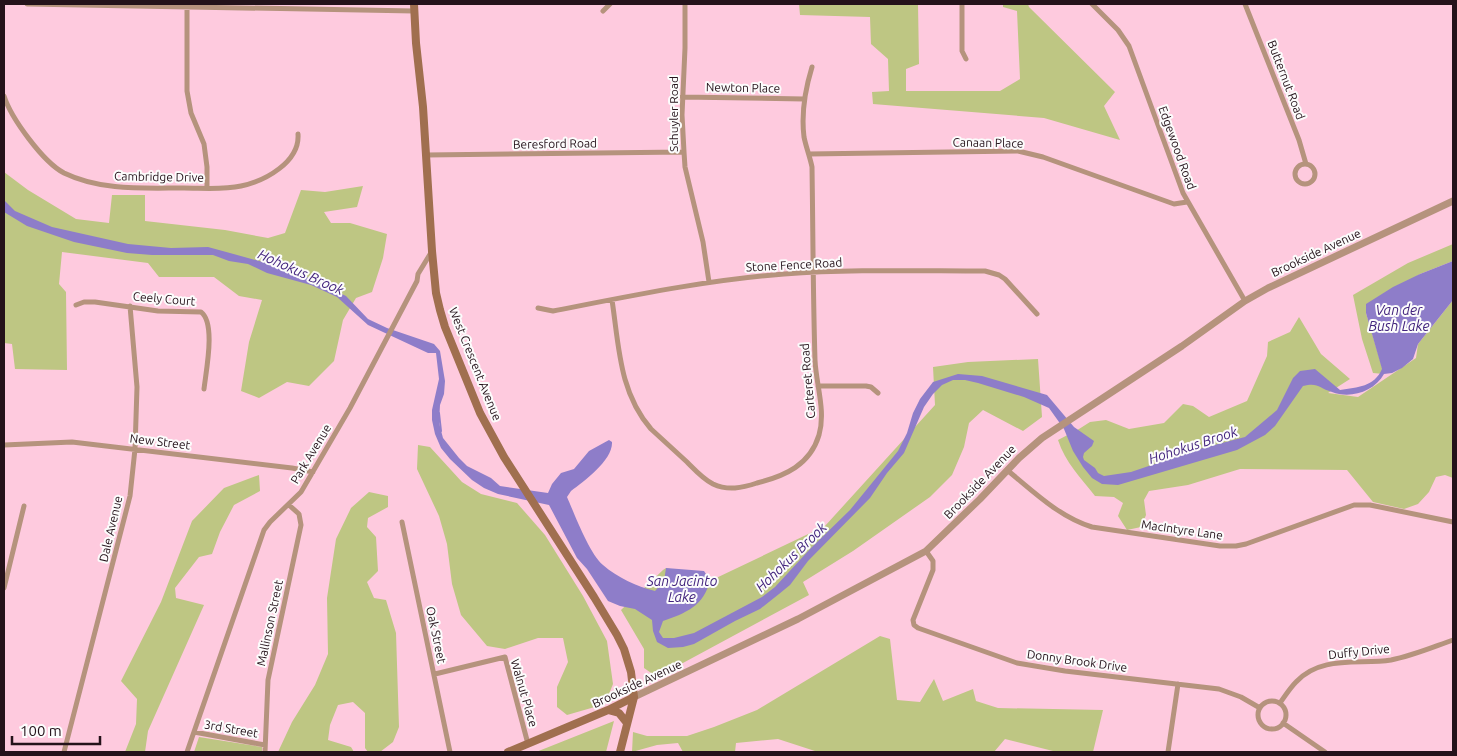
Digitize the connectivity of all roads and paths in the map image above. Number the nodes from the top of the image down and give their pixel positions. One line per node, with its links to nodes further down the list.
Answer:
1 (27, 4): 2 (street)
2 (67, 4): 8 (street)
3 (610, 4): 10 (street)
4 (685, 4): 14 (street, Schuyler Road)
5 (962, 4): 11 (street)
6 (1092, 4): 23 (street, Edgewood Road)
7 (1245, 4): 20 (street, Butternut Road)
8 (187, 7): 9 (street); 21 (street)
9 (414, 7): 19 (main road, West Crescent Avenue)
10 (603, 11)
11 (966, 59)
12 (812, 67): 15 (street, Carteret Road)
13 (4, 96): 21 (street, Cambridge Drive)
14 (682, 96): 15 (street, Newton Place); 17 (street, Schuyler Road)
15 (804, 99): 18 (street, Carteret Road)
16 (298, 134): 21 (street, Cambridge Drive)
17 (684, 152): 19 (street, Beresford Road); 26 (street, Schuyler Road)
18 (809, 154): 23 (street, Canaan Place); 25 (street, Carteret Road)
19 (426, 155): 24 (main road, West Crescent Avenue)
20 (1306, 164)
21 (207, 188)
22 (1453, 201): 28 (street, Brookside Avenue)
23 (1187, 202): 28 (street, Edgewood Road)
24 (432, 251): 39 (street, Park Avenue); 49 (main road, West Crescent Avenue)
25 (814, 272): 26 (street, Stone Fence Road); 32 (street, Stone Fence Road); 33 (street, Carteret Road)
26 (710, 282): 27 (street, Stone Fence Road)
27 (612, 300): 31 (street, Stone Fence Road); 33 (street, Carteret Road)
28 (1245, 301): 38 (street, Brookside Avenue)
29 (76, 305): 30 (street, Ceely Court)
30 (130, 306): 34 (street, Ceely Court); 37 (street, Dale Avenue)
31 (538, 308)
32 (1037, 314)
33 (818, 386): 35 (street)
34 (204, 389)
35 (878, 394)
36 (4, 444): 37 (street, New Street)
37 (135, 449): 39 (street, New Street); 58 (street, Dale Avenue)
38 (1007, 470): 43 (street, MacIntyre Lane); 44 (street, Brookside Avenue)
39 (313, 472): 40 (street, Park Avenue)
40 (289, 505): 55 (street, Park Avenue); 57 (street, Mallinson Street)
41 (24, 506): 45 (street)
42 (402, 522): 47 (street, Oak Street)
43 (1453, 522)
44 (926, 551): 48 (street, Donny Brook Drive); 49 (street, Brookside Avenue)
45 (4, 588)
46 (1453, 640): 50 (street, Duffy Drive)
47 (434, 674): 56 (street, Walnut Place); 61 (street, Oak Street)
48 (1178, 684): 51 (street, Donny Brook Drive); 64 (street)
49 (634, 698): 52 (main road, Brookside Avenue); 53 (main road, West Crescent Avenue)
50 (1280, 703): 51 (street); 54 (street)
51 (1260, 708): 54 (street)
52 (608, 710): 53 (main road); 56 (main road, Brookside Avenue)
53 (627, 723): 63 (main road, West Crescent Avenue)
54 (1283, 724): 65 (street)
55 (194, 732): 57 (street, 3rd Street); 59 (street, Park Avenue)
56 (528, 744): 62 (main road, Brookside Avenue)
57 (265, 745): 60 (street, Mallinson Street)
58 (64, 752)
59 (186, 752)
60 (265, 752)
61 (450, 752)
62 (508, 752)
63 (620, 752)
64 (1168, 752)
65 (1325, 752)

